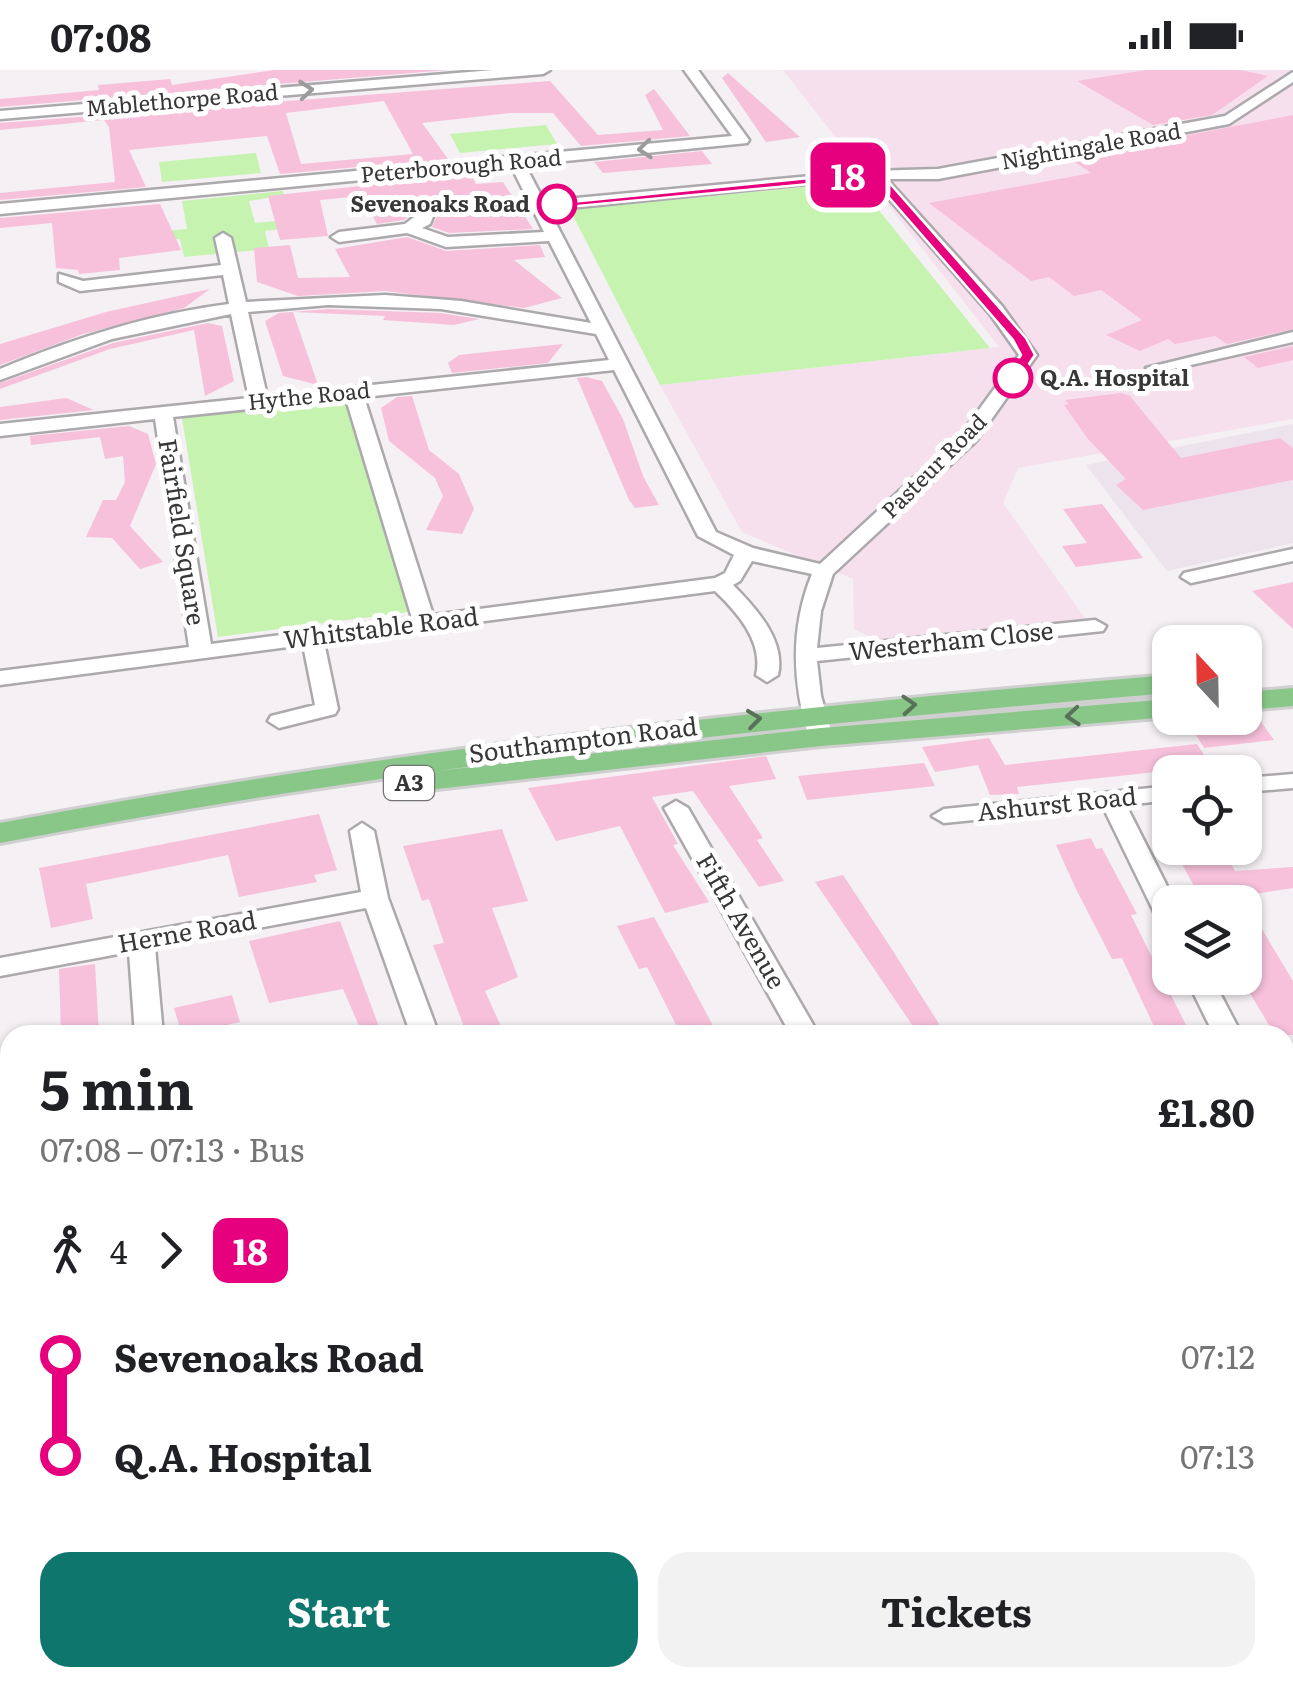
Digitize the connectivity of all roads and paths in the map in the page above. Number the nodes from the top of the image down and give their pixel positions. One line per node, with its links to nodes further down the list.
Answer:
1 (543, 70): 4 (street, Mablethorpe Road, one-way to 1)
2 (691, 70): 5 (street, Peterborough Road, one-way to 5)
3 (1293, 76): 6 (street, Nightingale Road)
4 (0, 116)
5 (516, 161): 8 (street); 9 (street, Peterborough Road)
6 (875, 174): 29 (street, Pasteur Road)
7 (806, 179): 8 (street)
8 (540, 206): 12 (street)
9 (0, 208)
10 (427, 212): 11 (street)
11 (408, 228): 12 (street); 13 (street)
12 (553, 236): 18 (street)
13 (339, 237)
14 (223, 238): 15 (street)
15 (230, 268): 16 (street); 17 (street)
16 (64, 278)
17 (238, 307): 18 (street); 22 (street); 24 (street)
18 (599, 329): 20 (street)
19 (1293, 337): 21 (street)
20 (618, 364): 23 (street, Hythe Road); 27 (street)
21 (1155, 368)
22 (0, 375)
23 (352, 391): 24 (street, Hythe Road); 32 (street)
24 (259, 401): 25 (street, Hythe Road)
25 (162, 412): 26 (street, Hythe Road); 35 (street, Fairfield Square)
26 (0, 430)
27 (746, 553): 29 (street); 31 (street)
28 (1293, 555): 30 (street)
29 (824, 572): 36 (street, Pasteur Road)
30 (1191, 577)
31 (720, 584): 32 (street, Whitstable Road); 37 (street)
32 (424, 622): 34 (street, Whitstable Road)
33 (1095, 626): 36 (street, Westerham Close)
34 (312, 637): 35 (street, Whitstable Road); 45 (street)
35 (201, 652): 39 (street, Whitstable Road)
36 (806, 656): 46 (street, Pasteur Road)
37 (767, 675)
38 (1293, 675): 40 (main road)
39 (0, 678)
40 (1262, 678)
41 (1152, 686): 46 (main road, Southampton Road / A3, one-way to 41)
42 (1293, 697): 43 (main road)
43 (1262, 700)
44 (1152, 709): 46 (main road, Southampton Road / A3, one-way to 46)
45 (279, 722)
46 (817, 725): 54 (main road, Southampton Road / A3, one-way to 46); 55 (main road, Southampton Road / A3)
47 (1293, 781): 48 (street)
48 (1262, 784)
49 (1152, 795): 50 (street, Ashurst Road)
50 (1111, 798): 52 (street, Ashurst Road); 56 (street)
51 (676, 808): 63 (street, Fifth Avenue)
52 (944, 816)
53 (362, 832): 57 (street)
54 (0, 833)
55 (0, 853)
56 (1154, 885)
57 (375, 898): 58 (street, Herne Road); 62 (street)
58 (141, 940): 59 (street, Herne Road); 61 (street)
59 (0, 967)
60 (1208, 995): 64 (street)
61 (148, 1025)
62 (422, 1025)
63 (799, 1025)
64 (1223, 1025)

